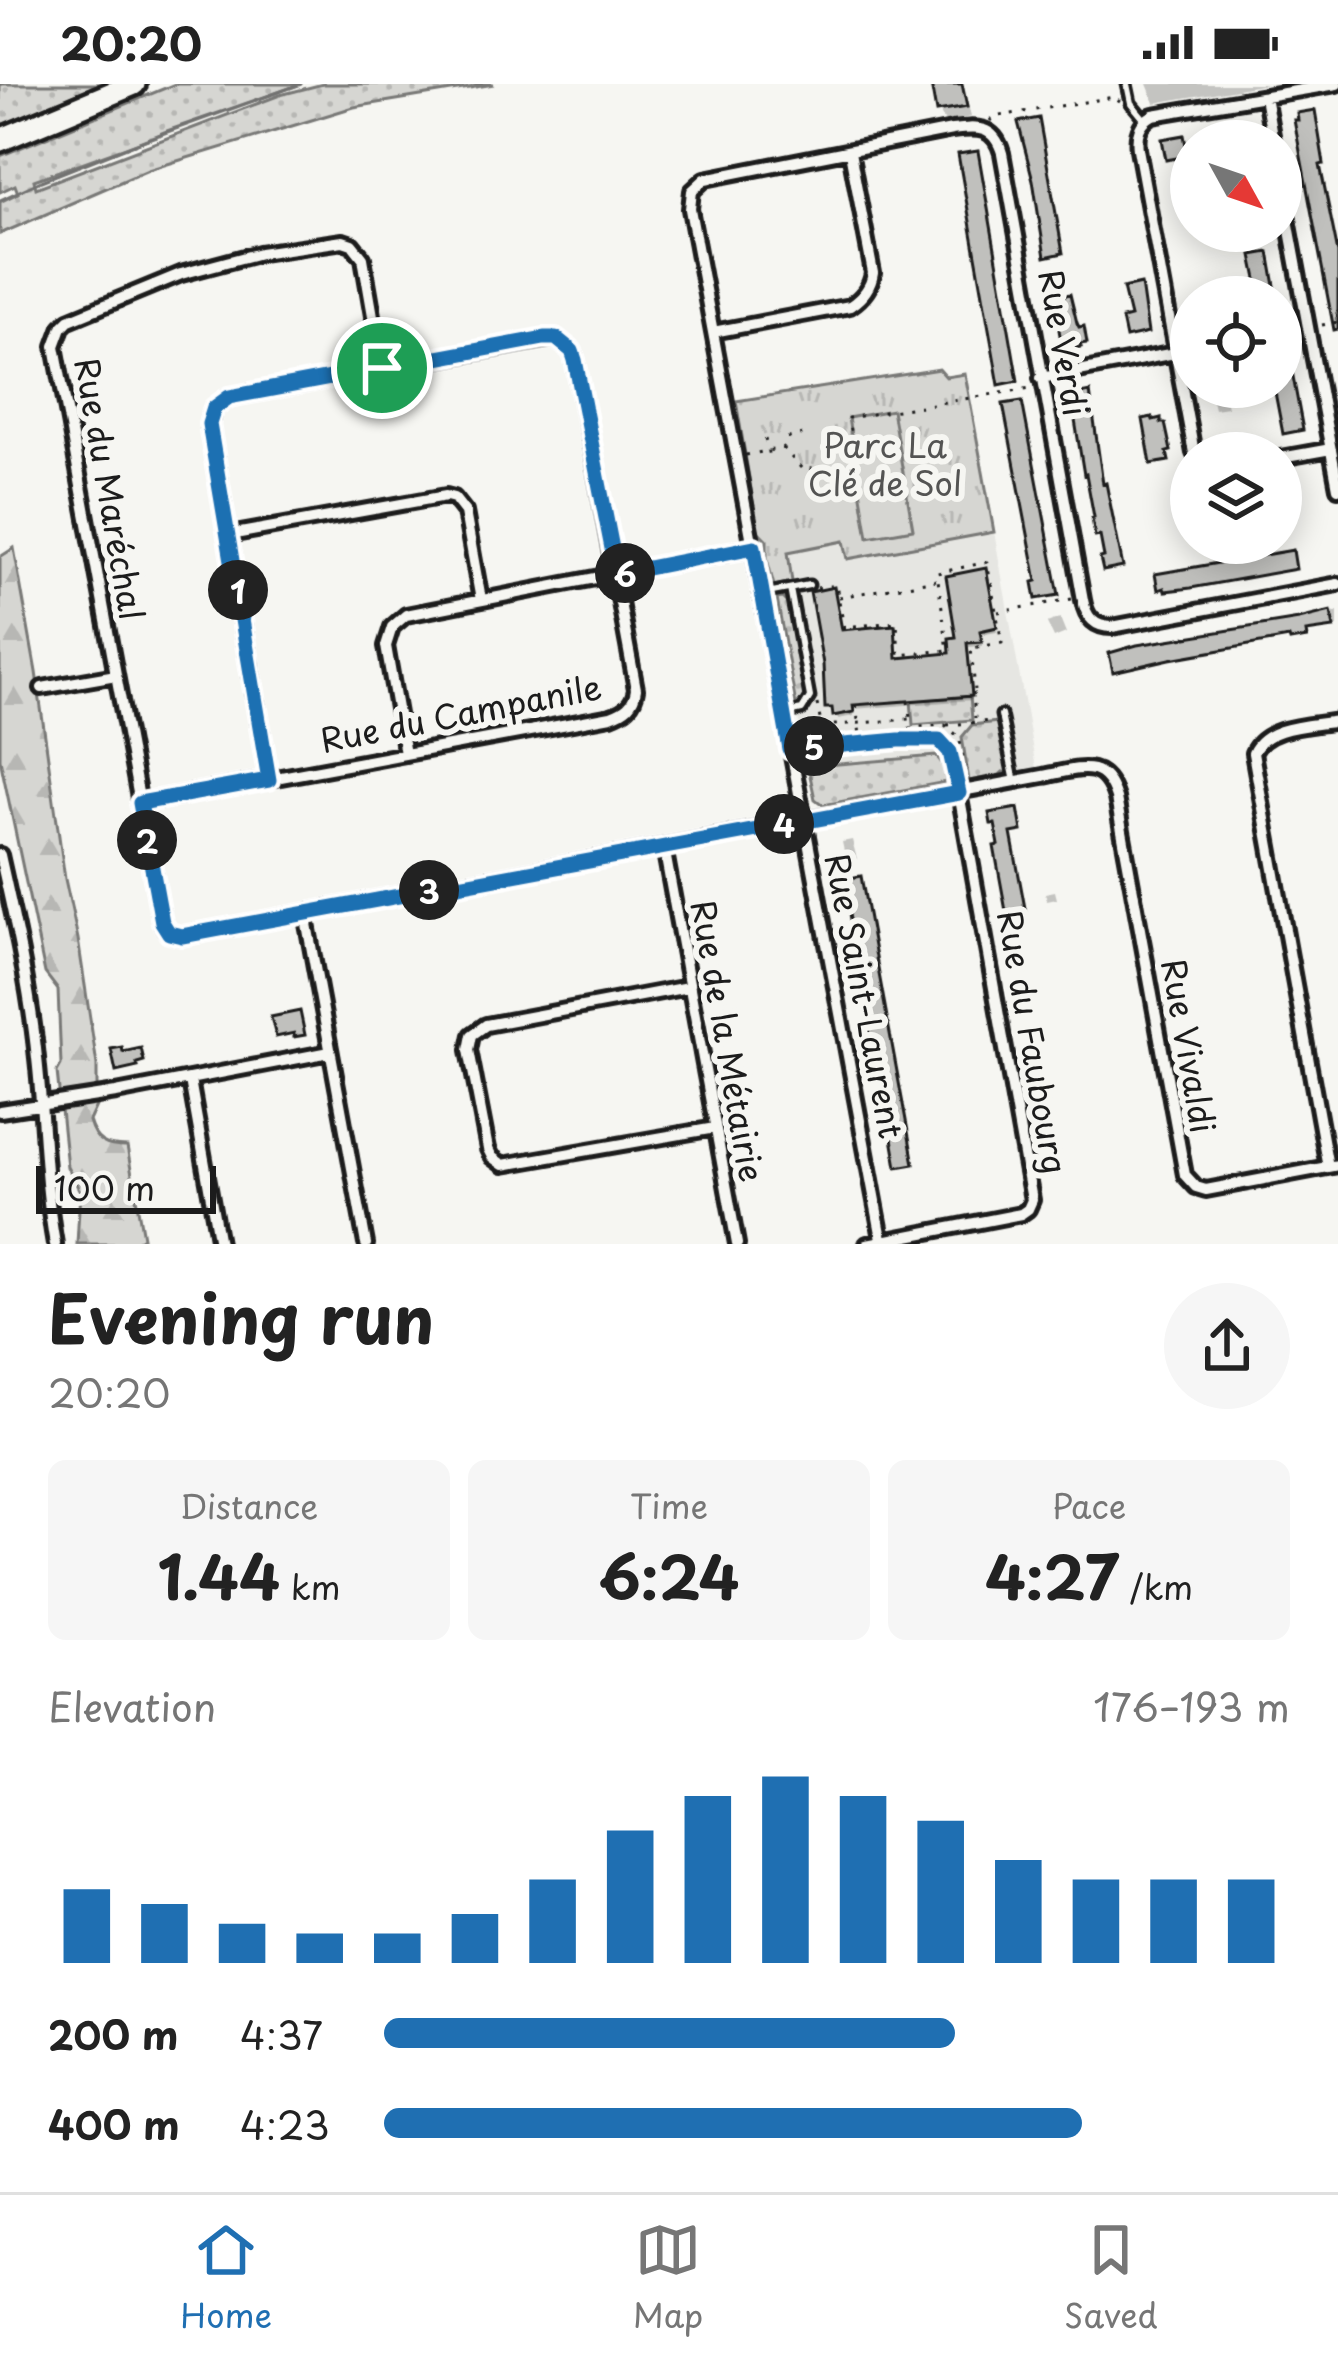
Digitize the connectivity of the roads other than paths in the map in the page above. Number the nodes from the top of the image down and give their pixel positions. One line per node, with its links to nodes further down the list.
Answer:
1 (134, 84): 7 (highway)
2 (1127, 84): 5 (lane)
3 (1337, 84): 4 (street)
4 (1265, 96): 5 (street); 6 (street)
5 (1145, 119): 10 (street)
6 (1269, 120)
7 (0, 140)
8 (850, 152): 11 (street); 11 (street, Rue Saint-Laurent); 14 (street, Rue Verdi)
9 (1294, 252): 15 (street)
10 (1170, 325)
11 (713, 332): 19 (street, Rue Saint-Laurent)
12 (1170, 354): 14 (street)
13 (382, 368): 18 (street, Rue du Campanile); 20 (street, Rue du Campanile); 26 (street, Rue du Maréchal)
14 (1037, 382): 21 (street, Rue Verdi)
15 (1331, 449): 16 (street); 17 (street)
16 (1302, 454)
17 (1338, 488)
18 (229, 535): 25 (street); 33 (street, Rue du Campanile)
19 (754, 547): 20 (street); 24 (street, Rue Saint-Laurent)
20 (617, 574): 25 (street); 32 (street, Rue du Campanile)
21 (1338, 584)
22 (809, 587): 23 (lane)
23 (790, 589): 24 (lane); 28 (lane)
24 (762, 594): 28 (street, Rue Saint-Laurent)
25 (481, 600): 32 (street)
26 (116, 675): 27 (street); 36 (street, Rue du Maréchal)
27 (42, 688)
28 (784, 714): 31 (street, Rue Saint-Laurent)
29 (999, 717): 34 (lane)
30 (1338, 721): 47 (street)
31 (790, 750): 35 (lane); 37 (street, Rue Saint-Laurent)
32 (405, 754): 33 (street, Rue du Campanile)
33 (269, 780): 36 (street, Rue du Campanile)
34 (1015, 782): 35 (street); 47 (street, Rue Vivaldi)
35 (959, 793): 37 (street); 48 (street, Rue du Faubourg)
36 (140, 803): 40 (street, Rue du Maréchal)
37 (803, 820): 38 (street); 48 (street, Rue Saint-Laurent)
38 (664, 847): 40 (street); 41 (street, Rue de la Métairie)
39 (0, 855): 44 (street)
40 (305, 913): 42 (street)
41 (688, 987): 46 (street, Rue de la Métairie); 46 (street)
42 (330, 1052): 43 (street); 51 (street)
43 (190, 1080): 44 (street); 50 (street)
44 (42, 1103): 45 (street); 49 (street)
45 (0, 1111)
46 (715, 1127): 52 (street, Rue de la Métairie)
47 (1333, 1166)
48 (882, 1242): 53 (street, Rue du Faubourg)
49 (55, 1244)
50 (219, 1244)
51 (366, 1244)
52 (737, 1244)
53 (867, 1244)

